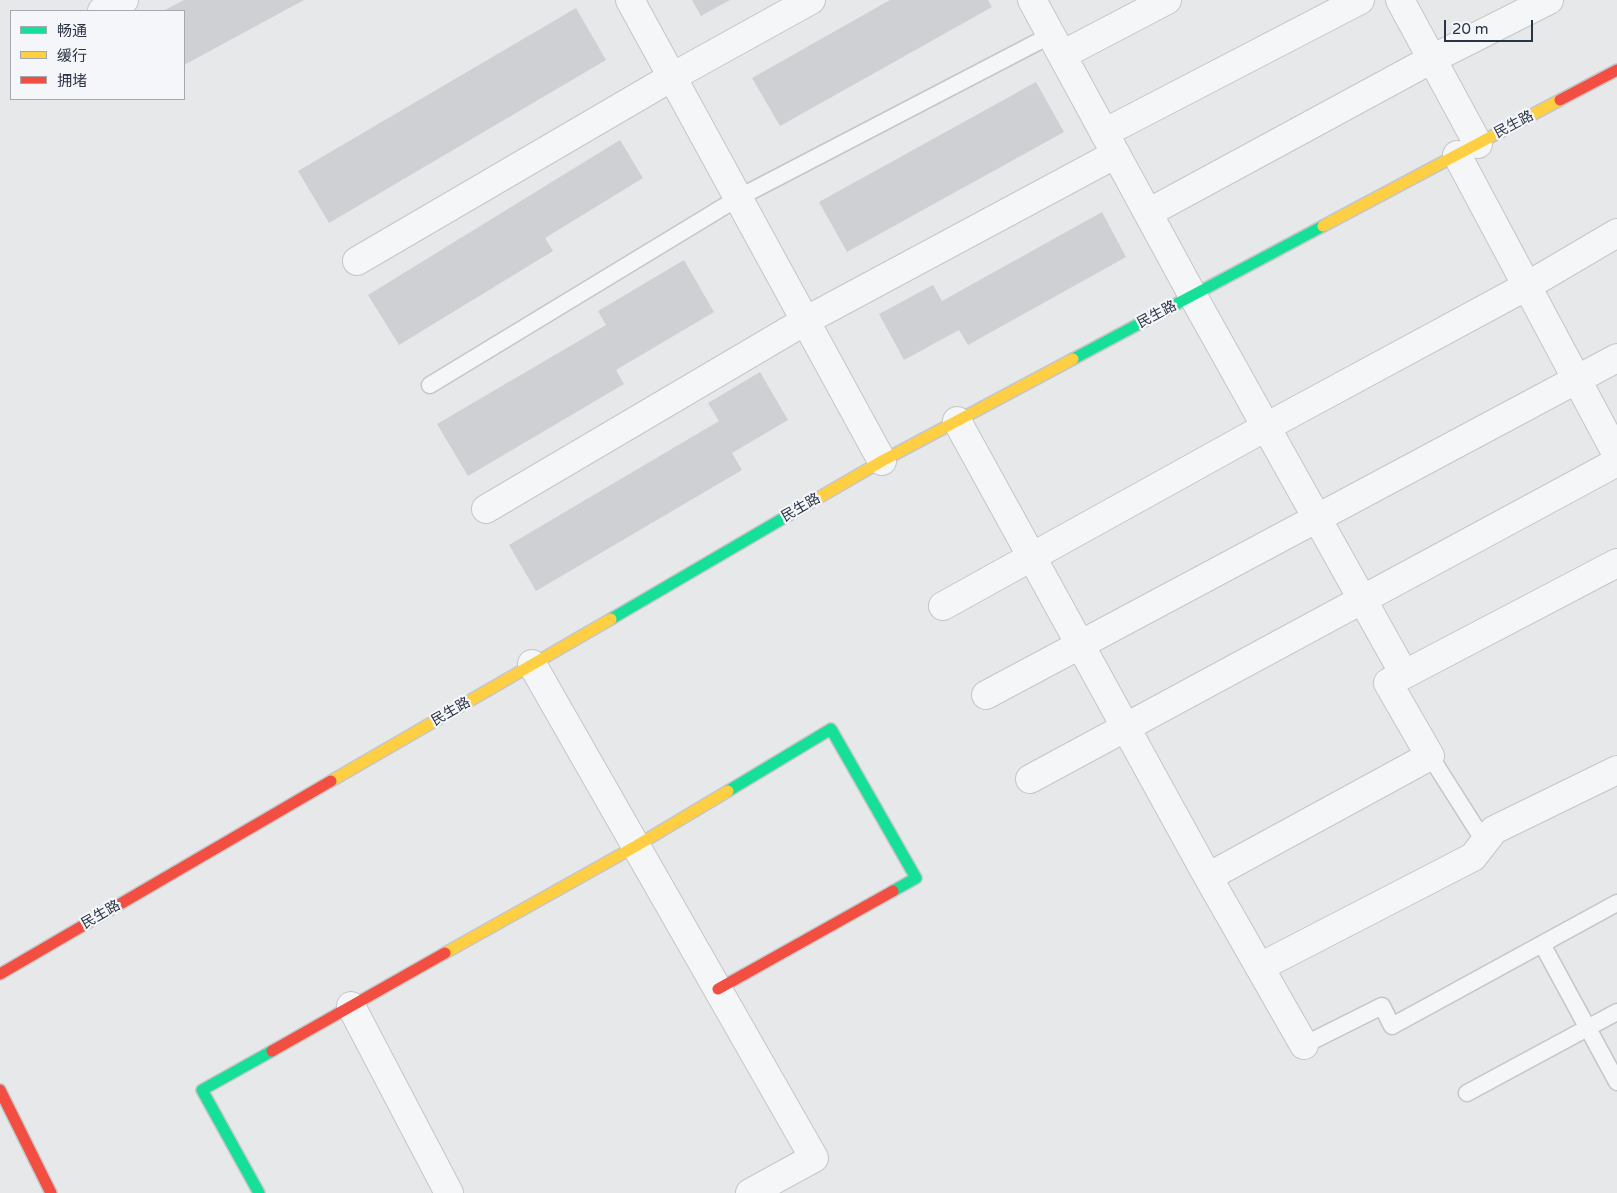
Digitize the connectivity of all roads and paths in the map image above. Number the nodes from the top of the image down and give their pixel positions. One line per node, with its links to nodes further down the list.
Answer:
1 (124, 0): 9 (street)
2 (630, 0): 13 (street)
3 (811, 0): 13 (street)
4 (1032, 0): 10 (street)
5 (1167, 0): 10 (street)
6 (1360, 0): 14 (street)
7 (1400, 0): 11 (street)
8 (1548, 0): 11 (street)
9 (104, 10)
10 (1056, 45): 14 (street); 16 (lane)
11 (1432, 59): 15 (street); 17 (street)
12 (1617, 70): 15 (street, 民生路)
13 (672, 77): 16 (street); 19 (street)
14 (1110, 143): 17 (street); 22 (street)
15 (1468, 149): 20 (street); 21 (street, 民生路)
16 (738, 198): 22 (street); 25 (lane)
17 (1148, 213): 21 (street)
18 (1617, 233): 20 (street)
19 (357, 261)
20 (1527, 286): 24 (street); 27 (street)
21 (1192, 296): 26 (street, 民生路); 27 (street)
22 (805, 320): 29 (street); 31 (street)
23 (1617, 358): 24 (street)
24 (1578, 380): 28 (street); 32 (street)
25 (430, 385)
26 (957, 422): 29 (street, 民生路); 33 (street)
27 (1266, 426): 32 (street); 33 (street)
28 (1617, 455)
29 (882, 461): 38 (street, 民生路)
30 (1617, 462): 35 (street)
31 (486, 509)
32 (1317, 518): 35 (street); 37 (street)
33 (1031, 556): 36 (street); 37 (street)
34 (1617, 563): 39 (street)
35 (1363, 600): 39 (street); 41 (street)
36 (943, 606)
37 (1080, 645): 40 (street); 41 (street)
38 (532, 664): 46 (street); 51 (street, 民生路)
39 (1404, 674): 42 (street)
40 (986, 695)
41 (1125, 727): 44 (street); 47 (street)
42 (1430, 756): 45 (lane); 47 (street)
43 (1617, 770): 45 (street)
44 (1030, 779)
45 (1484, 841): 50 (street)
46 (636, 846): 52 (street); 52 (street); 53 (street)
47 (1208, 877): 50 (street)
48 (1617, 903): 49 (lane)
49 (1542, 944): 55 (lane); 56 (lane)
50 (1260, 967): 56 (street)
51 (0, 974)
52 (718, 989): 63 (street)
53 (351, 1006): 61 (street); 62 (street)
54 (1617, 1012): 55 (lane)
55 (1587, 1028): 57 (lane); 59 (lane)
56 (1304, 1046)
57 (1617, 1082)
58 (0, 1090): 60 (street)
59 (1467, 1093)
60 (51, 1193)
61 (260, 1193)
62 (449, 1193)
63 (750, 1193)

